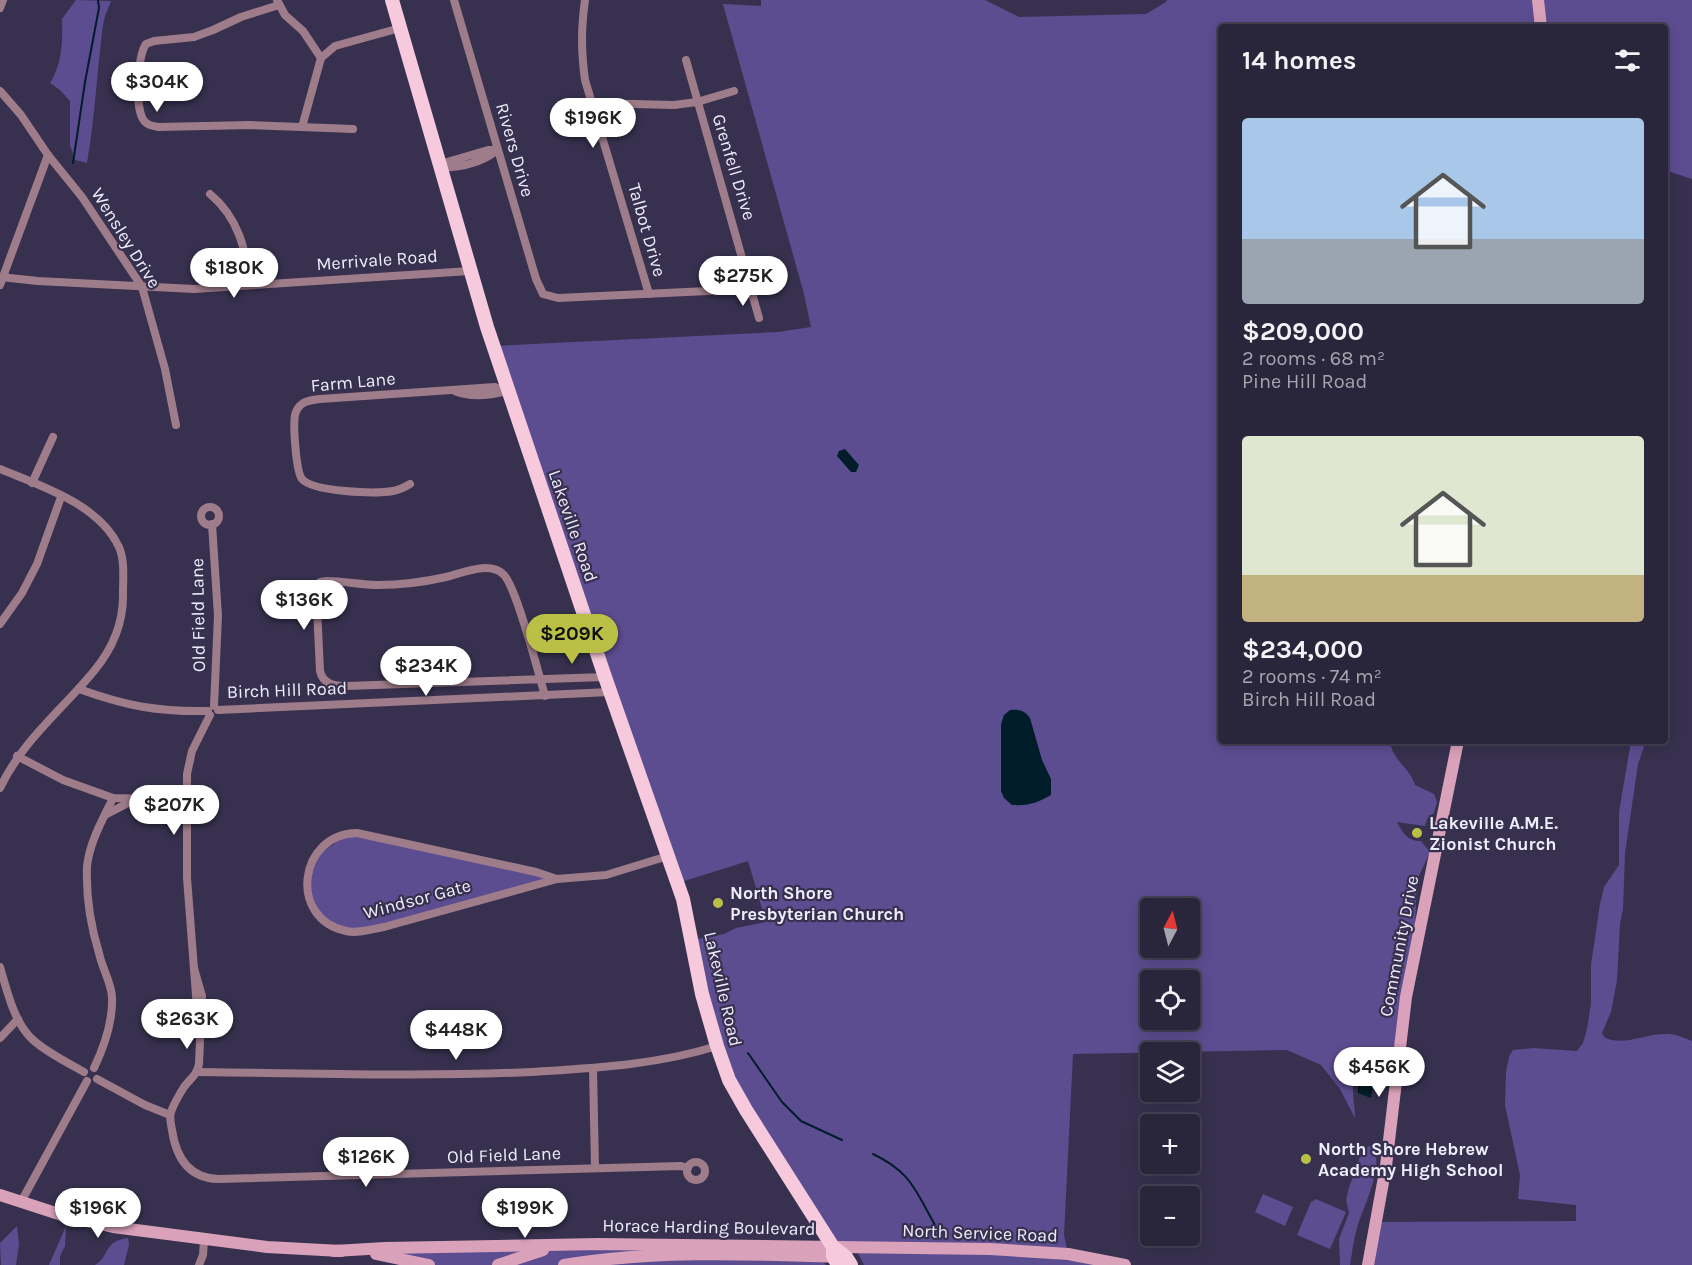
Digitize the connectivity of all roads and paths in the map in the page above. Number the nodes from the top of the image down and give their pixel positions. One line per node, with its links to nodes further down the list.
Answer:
1 (3, 0): 7 (street)
2 (392, 0): 9 (main road, Lakeville Road)
3 (454, 0): 18 (street, Rivers Drive)
4 (585, 0): 15 (street, Talbot Drive)
5 (1538, 0): 8 (main road)
6 (278, 3): 10 (street); 16 (street)
7 (0, 8)
8 (1541, 24)
9 (400, 28): 10 (street); 20 (main road, Lakeville Road)
10 (321, 57): 16 (street)
11 (686, 60): 14 (street, Grenfell Drive)
12 (0, 91): 19 (street, Wensley Drive)
13 (734, 91): 14 (street)
14 (697, 102): 15 (street); 26 (street, Grenfell Drive)
15 (593, 103): 27 (street, Talbot Drive)
16 (302, 127): 17 (street)
17 (353, 129)
18 (497, 150): 20 (street); 27 (street, Rivers Drive)
19 (48, 155): 23 (street); 25 (street, Wensley Drive)
20 (440, 167): 22 (main road, Lakeville Road)
21 (210, 195): 24 (street)
22 (470, 271): 24 (street, Merrivale Road); 29 (main road, Lakeville Road)
23 (1, 279): 25 (street, Merrivale Road)
24 (251, 285): 25 (street, Merrivale Road)
25 (142, 288): 30 (street, Wensley Drive)
26 (751, 289): 27 (street); 28 (street, Grenfell Drive)
27 (649, 294)
28 (759, 318)
29 (507, 391): 34 (street, Farm Lane); 38 (main road, Lakeville Road)
30 (176, 425)
31 (53, 437): 33 (street)
32 (0, 470): 33 (street)
33 (32, 483): 35 (street)
34 (410, 484)
35 (62, 496): 37 (street); 40 (street)
36 (212, 524): 43 (street, Old Field Lane)
37 (0, 624)
38 (605, 676): 39 (street); 41 (main road, Lakeville Road)
39 (540, 679): 39 (street); 42 (street)
40 (79, 689): 43 (street, Birch Hill Road); 45 (street)
41 (610, 692): 42 (street, Birch Hill Road); 51 (main road, Lakeville Road)
42 (545, 696): 43 (street, Birch Hill Road)
43 (212, 710): 49 (street, Old Field Lane)
44 (1457, 744): 77 (main road, Community Drive)
45 (18, 756): 46 (street); 47 (street)
46 (0, 788)
47 (113, 798): 48 (street); 50 (street)
48 (137, 799): 49 (street); 50 (street)
49 (187, 800): 60 (street, Old Field Lane)
50 (104, 816): 57 (street)
51 (668, 856): 52 (street, Windsor Gate); 56 (main road, Lakeville Road)
52 (557, 879): 52 (street, Windsor Gate)
53 (0, 967): 54 (street)
54 (18, 1019): 55 (street); 59 (street)
55 (0, 1038)
56 (717, 1046): 58 (street); 71 (main road, Lakeville Road)
57 (94, 1068): 59 (street); 61 (street)
58 (593, 1068): 60 (street); 64 (street)
59 (84, 1072): 62 (street)
60 (198, 1072): 63 (street)
61 (97, 1079): 62 (street); 63 (street)
62 (87, 1081): 67 (street)
63 (170, 1115): 64 (street, Old Field Lane)
64 (595, 1168): 65 (street, Old Field Lane)
65 (688, 1168)
66 (0, 1195): 67 (main road, Horace Harding Boulevard)
67 (21, 1202): 68 (main road, Horace Harding Boulevard)
68 (204, 1240): 70 (main road, Horace Harding Boulevard); 72 (street)
69 (561, 1246): 70 (main road, Horace Harding Boulevard); 71 (main road, Horace Harding Boulevard); 74 (main road)
70 (334, 1251): 73 (main road, Horace Harding Boulevard)
71 (840, 1258): 75 (main road, Horace Harding Boulevard); 76 (main road, North Service Road)
72 (198, 1265)
73 (427, 1265)
74 (498, 1265)
75 (564, 1265)
76 (1125, 1265)
77 (1368, 1265)

